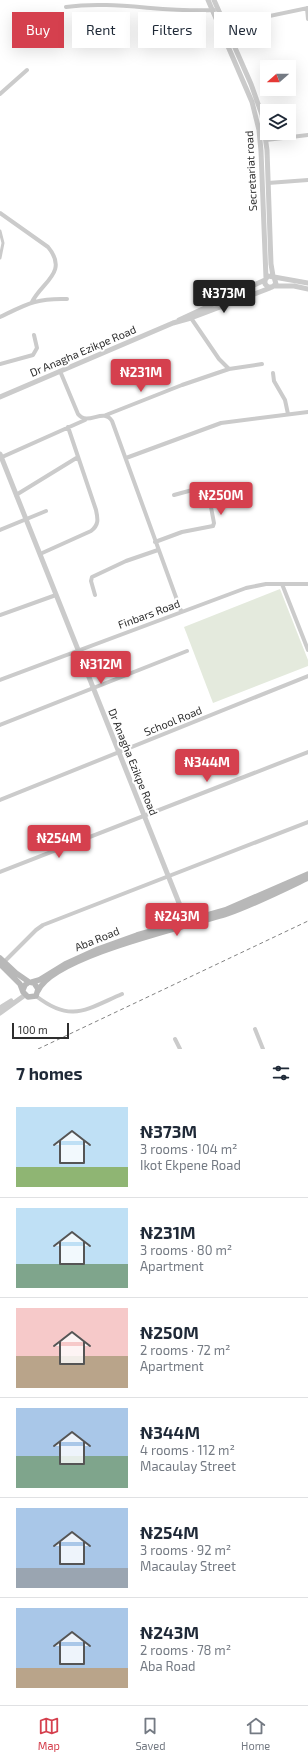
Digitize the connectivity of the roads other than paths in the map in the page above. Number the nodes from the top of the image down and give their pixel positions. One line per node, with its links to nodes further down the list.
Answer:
1 (208, 0): 5 (street, Secretariat road)
2 (214, 0): 6 (street)
3 (66, 8): 5 (street)
4 (307, 8): 7 (street); 8 (street)
5 (214, 10): 22 (street, Secretariat road)
6 (220, 12)
7 (271, 16)
8 (308, 19)
9 (236, 48): 12 (street)
10 (27, 70): 11 (street)
11 (0, 94)
12 (260, 108)
13 (308, 134): 14 (street)
14 (296, 136)
15 (266, 140): 17 (street)
16 (308, 180): 17 (street)
17 (268, 183): 21 (street)
18 (0, 213): 27 (street)
19 (0, 231): 20 (street)
20 (0, 256)
21 (274, 277): 22 (street); 23 (street); 24 (street)
22 (266, 279): 24 (street); 30 (street)
23 (308, 283)
24 (272, 287): 25 (street); 29 (street)
25 (308, 289)
26 (66, 299): 27 (street)
27 (32, 302): 28 (street)
28 (0, 317)
29 (191, 318): 30 (street); 34 (street)
30 (173, 323): 35 (street, Dr Anagha Ezikpe Road)
31 (34, 335): 32 (street)
32 (0, 364)
33 (262, 364): 34 (street)
34 (229, 369): 40 (street)
35 (60, 371): 37 (street, Dr Anagha Ezikpe Road); 41 (street)
36 (273, 373): 39 (street)
37 (0, 397)
38 (308, 412): 39 (street)
39 (288, 414): 45 (street)
40 (106, 415): 41 (street); 45 (street)
41 (83, 420): 42 (street)
42 (68, 428): 43 (street); 44 (street)
43 (0, 457): 46 (street, Dr Anagha Ezikpe Road)
44 (78, 457): 46 (street); 53 (street)
45 (126, 458): 51 (street)
46 (16, 495): 49 (street, Dr Anagha Ezikpe Road)
47 (174, 495): 51 (street)
48 (46, 512): 49 (street)
49 (26, 519): 50 (street); 53 (street, Dr Anagha Ezikpe Road)
50 (0, 530)
51 (155, 542): 52 (street)
52 (158, 550): 57 (street); 58 (street)
53 (40, 554): 56 (street, Dr Anagha Ezikpe Road)
54 (282, 584): 55 (street, Finbars Road); 58 (street, Finbars Road); 61 (street)
55 (308, 584)
56 (56, 595): 59 (street); 60 (street, Dr Anagha Ezikpe Road)
57 (96, 595)
58 (181, 611): 60 (street, Finbars Road)
59 (0, 615)
60 (78, 650): 64 (street, Finbars Road); 65 (street, Dr Anagha Ezikpe Road)
61 (308, 650)
62 (187, 651): 65 (street)
63 (308, 676): 67 (street, School Road)
64 (0, 680)
65 (93, 688): 66 (street); 67 (street, Dr Anagha Ezikpe Road)
66 (0, 725)
67 (118, 752): 69 (street, School Road); 70 (street, Dr Anagha Ezikpe Road)
68 (308, 752): 70 (street)
69 (0, 800)
70 (144, 816): 73 (street); 75 (street, Dr Anagha Ezikpe Road)
71 (308, 822): 75 (street)
72 (308, 870): 76 (main road)
73 (0, 872)
74 (308, 874): 76 (main road, Aba Road)
75 (168, 876): 78 (street, Dr Anagha Ezikpe Road); 79 (street)
76 (302, 877): 78 (main road, Aba Road)
77 (308, 878): 78 (main road, Aba Road)
78 (187, 923): 80 (main road, Aba Road); 82 (main road, Aba Road)
79 (1, 961): 80 (main road); 81 (main road)
80 (30, 982): 81 (main road); 82 (main road)
81 (24, 992): 82 (main road); 84 (street); 85 (street)
82 (37, 993): 83 (street)
83 (122, 994)
84 (0, 1008)
85 (0, 1013)
86 (255, 1029): 89 (street)
87 (175, 1039): 88 (street)
88 (180, 1049)
89 (262, 1049)

